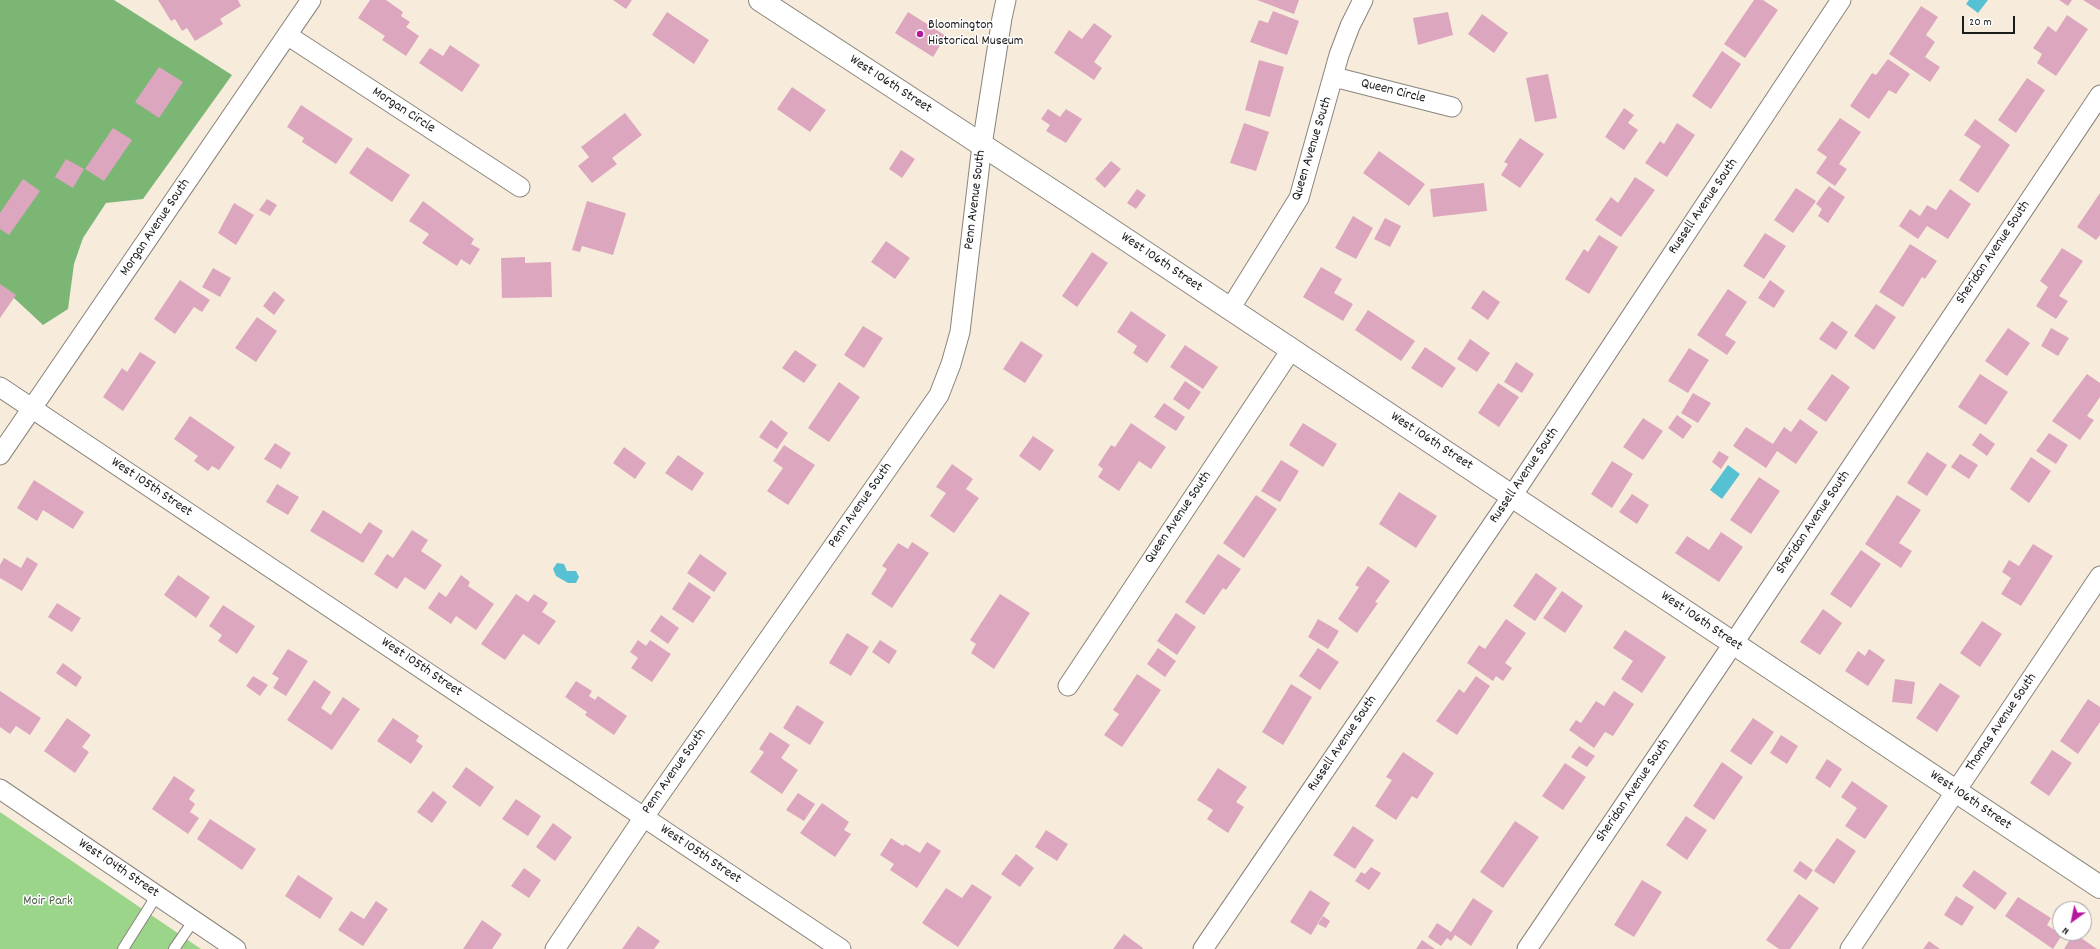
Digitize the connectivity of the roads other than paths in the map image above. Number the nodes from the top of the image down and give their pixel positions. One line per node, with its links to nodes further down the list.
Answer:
1 (311, 0): 6 (street, Morgan Avenue South)
2 (760, 0): 10 (street, West 106th Street)
3 (1006, 0): 10 (street, Penn Avenue South)
4 (1364, 0): 7 (street, Queen Avenue South)
5 (1841, 0): 17 (street, Russell Avenue South)
6 (287, 35): 11 (street, Morgan Circle); 15 (street, Morgan Avenue South)
7 (1334, 77): 9 (street, Queen Circle); 12 (street, Queen Avenue South)
8 (2100, 95): 19 (street, Sheridan Avenue South)
9 (1452, 107)
10 (982, 145): 12 (street, West 106th Street); 23 (street, Penn Avenue South)
11 (520, 187)
12 (1230, 309): 13 (street, West 106th Street)
13 (1291, 350): 17 (street, West 106th Street); 20 (street, Queen Avenue South)
14 (0, 387): 15 (street, West 105th Street)
15 (32, 409): 16 (street, Morgan Avenue South); 23 (street, West 105th Street)
16 (0, 455)
17 (1512, 496): 19 (street, West 106th Street); 32 (street, Russell Avenue South)
18 (2100, 576): 22 (street, Thomas Avenue South)
19 (1734, 644): 22 (street, West 106th Street); 33 (street, Sheridan Avenue South)
20 (1068, 686)
21 (0, 789): 25 (street, West 104th Street)
22 (1956, 792): 24 (street, West 106th Street); 34 (street, Thomas Avenue South)
23 (644, 817): 30 (street, Penn Avenue South); 31 (street, West 105th Street)
24 (2100, 888)
25 (157, 895): 26 (street, West 104th Street); 27 (lane)
26 (194, 920): 28 (lane); 29 (street, West 104th Street)
27 (122, 949)
28 (174, 949)
29 (236, 949)
30 (554, 949)
31 (841, 949)
32 (1203, 949)
33 (1527, 949)
34 (1850, 949)

